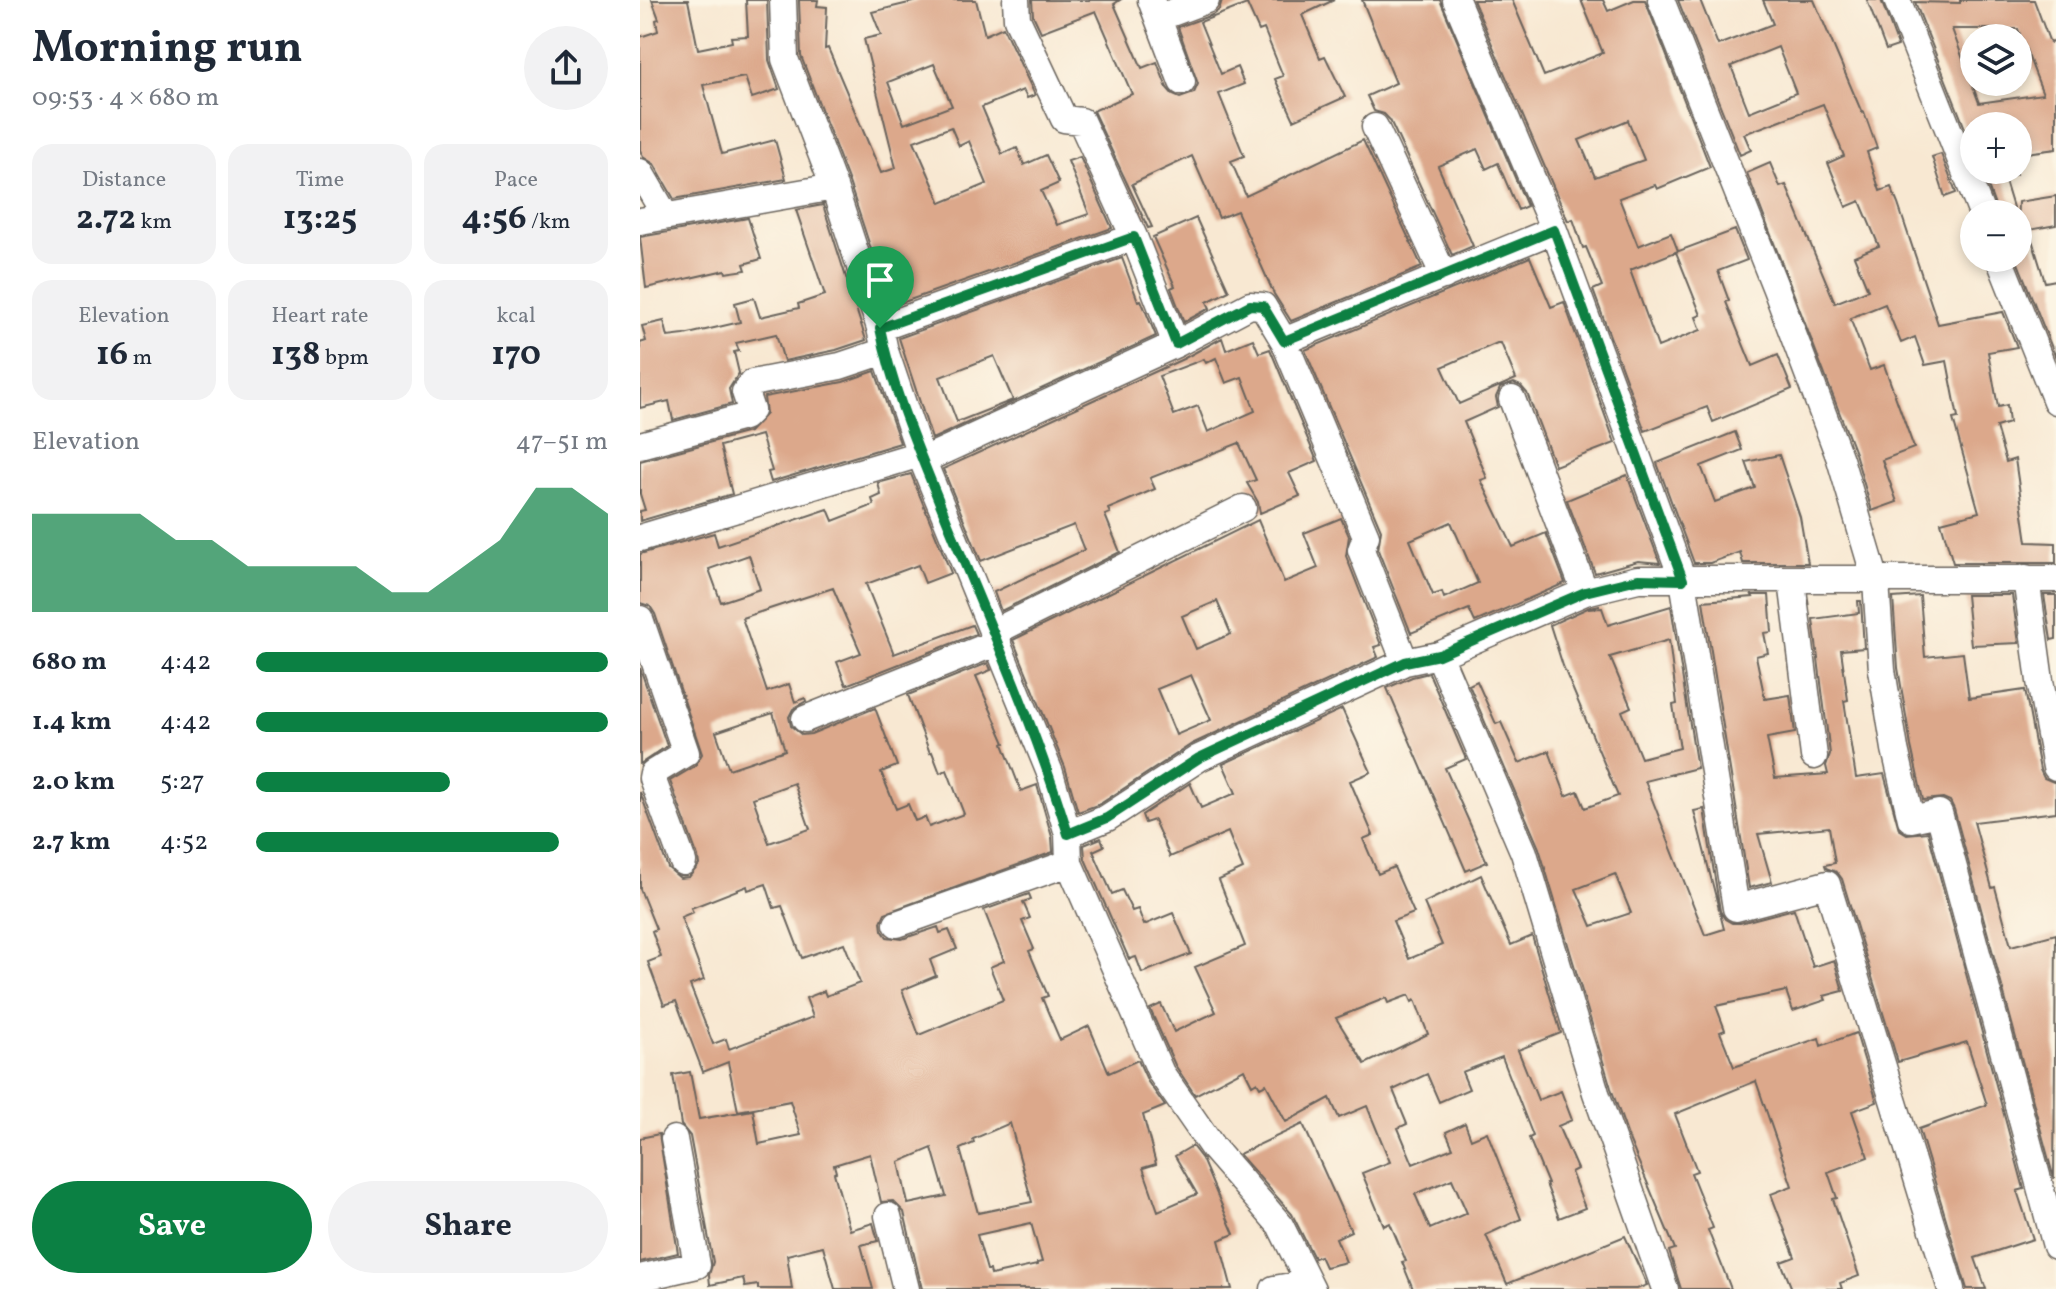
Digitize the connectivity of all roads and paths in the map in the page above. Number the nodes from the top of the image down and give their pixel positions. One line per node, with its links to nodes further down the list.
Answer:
1 (783, 0): 11 (street)
2 (1016, 0): 15 (street)
3 (1206, 0): 7 (street)
4 (1456, 0): 14 (street)
5 (1661, 0): 31 (street)
6 (1897, 0): 12 (street)
7 (1154, 9): 8 (street)
8 (1182, 82)
9 (1375, 127): 17 (street)
10 (640, 172): 13 (street)
11 (834, 187): 13 (street); 18 (street)
12 (1976, 200)
13 (653, 218)
14 (1554, 230): 17 (street); 29 (street)
15 (1134, 237): 18 (street); 20 (street)
16 (2005, 272): 22 (street)
17 (1444, 276): 19 (street)
18 (882, 340): 23 (street); 24 (street)
19 (1284, 341): 20 (street); 36 (street)
20 (1176, 344): 24 (street)
21 (1512, 399): 32 (street)
22 (2056, 401)
23 (640, 445)
24 (920, 454): 26 (street); 34 (street)
25 (1243, 508): 34 (street)
26 (640, 538)
27 (2026, 578): 28 (street); 31 (street); 39 (street)
28 (2056, 579)
29 (1683, 580): 30 (street); 32 (street); 52 (street)
30 (1792, 581): 31 (street); 38 (street)
31 (1876, 581): 46 (street)
32 (1585, 592): 35 (street)
33 (640, 619): 41 (street)
34 (995, 638): 37 (street); 40 (street)
35 (1439, 655): 36 (street); 51 (street)
36 (1405, 662): 40 (street)
37 (805, 719)
38 (1814, 756)
39 (2056, 767)
40 (1068, 834): 42 (street)
41 (683, 862)
42 (1069, 863): 43 (street); 48 (street)
43 (897, 924)
44 (674, 1139): 47 (street)
45 (888, 1216): 49 (street)
46 (2056, 1246)
47 (640, 1278)
48 (1311, 1286): 50 (street)
49 (906, 1289)
50 (1274, 1289)
51 (1665, 1289)
52 (1951, 1289)

